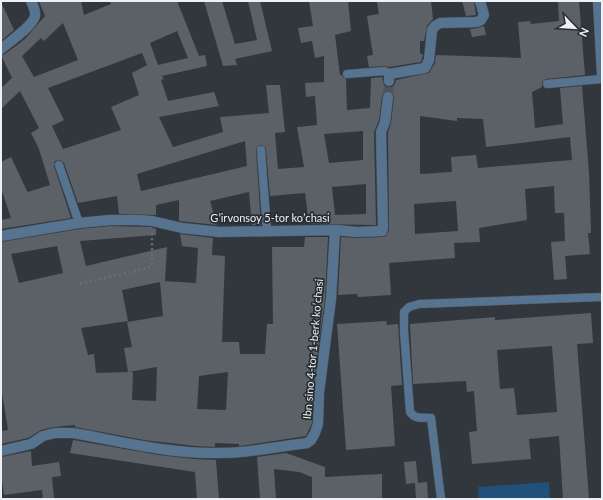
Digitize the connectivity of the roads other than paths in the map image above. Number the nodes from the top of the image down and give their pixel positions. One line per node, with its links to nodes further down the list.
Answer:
1 (31, 1): 4 (street)
2 (480, 1): 7 (street)
3 (598, 1): 6 (street)
4 (1, 49)
5 (347, 74): 7 (lane)
6 (602, 75)
7 (389, 77)
8 (602, 79): 9 (lane)
9 (547, 84)
10 (388, 97): 14 (street, Gʼirvonsoy 5-tor koʼchasi)
11 (260, 150): 15 (lane)
12 (59, 165): 13 (lane)
13 (79, 223): 15 (street, Gʼirvonsoy 5-tor koʼchasi); 16 (street, Gʼirvonsoy 5-tor koʼchasi)
14 (335, 230): 15 (street, Gʼirvonsoy 5-tor koʼchasi); 18 (street, Ibn sino 4-tor 1-berk koʼchasi)
15 (267, 231)
16 (1, 236)
17 (602, 297): 19 (lane)
18 (1, 451)
19 (441, 499)

